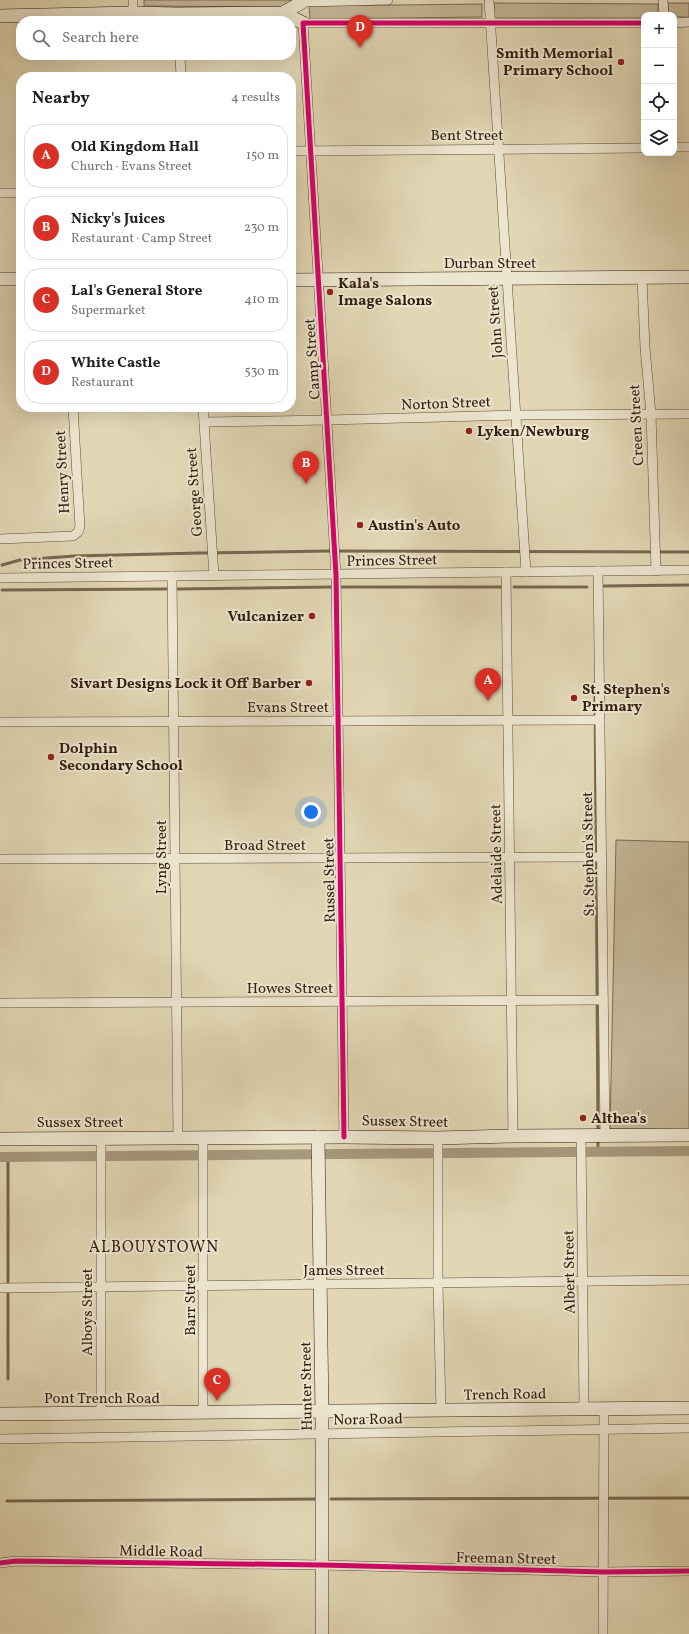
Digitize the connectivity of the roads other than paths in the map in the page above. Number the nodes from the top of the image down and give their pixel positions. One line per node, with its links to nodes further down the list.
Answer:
1 (388, 0): 4 (street)
2 (489, 0): 13 (street, John Street)
3 (663, 0): 6 (street)
4 (302, 1): 7 (street); 15 (street, Camp Street)
5 (133, 6): 8 (street); 9 (street)
6 (664, 12)
7 (283, 13): 10 (street); 11 (street)
8 (0, 16)
9 (170, 16)
10 (219, 16)
11 (289, 16)
12 (296, 20): 15 (street)
13 (490, 22): 15 (street); 16 (street); 23 (street, John Street)
14 (689, 22): 17 (street)
15 (303, 23): 24 (street, Camp Street)
16 (641, 23)
17 (677, 23)
18 (180, 60): 19 (street)
19 (181, 72)
20 (677, 147): 21 (street)
21 (689, 147)
22 (641, 148): 23 (street, Bent Street)
23 (500, 149): 24 (street, Bent Street); 30 (street, John Street)
24 (311, 150): 25 (street, Bent Street); 34 (street, Camp Street)
25 (296, 151)
26 (0, 193): 27 (street)
27 (16, 193)
28 (689, 277): 29 (street, Durban Street)
29 (642, 278): 30 (street, Durban Street); 37 (street, Creen Street)
30 (506, 279): 34 (street, Durban Street); 39 (street, John Street)
31 (0, 280): 32 (street)
32 (16, 280)
33 (296, 280): 34 (street, Durban Street)
34 (318, 280): 40 (street, Camp Street)
35 (73, 412): 42 (street, Henry Street)
36 (203, 412): 41 (street, George Street)
37 (651, 414): 38 (street, Norton Street); 39 (street, Norton Street); 43 (street, Creen Street)
38 (689, 414)
39 (515, 415): 40 (street, Norton Street); 47 (street, John Street)
40 (328, 420): 41 (street, Norton Street); 48 (street, Camp Street)
41 (204, 422): 50 (street, George Street)
42 (0, 539)
43 (655, 566): 44 (street, Princes Street); 45 (street, Princes Street)
44 (689, 570)
45 (598, 571): 47 (street, Princes Street); 53 (street, St. Stephen's Street)
46 (506, 572): 47 (street, Princes Street); 48 (street, Princes Street); 52 (street, Adelaide Street)
47 (526, 572)
48 (336, 575): 50 (street, Princes Street); 55 (street, Russel Street)
49 (172, 576): 50 (street, Princes Street); 51 (street, Princes Street); 54 (street, Lyng Street)
50 (214, 576)
51 (0, 578)
52 (508, 720): 53 (street, Evans Street); 55 (street, Evans Street); 58 (street, Adelaide Street)
53 (600, 720): 57 (street, St. Stephen's Street)
54 (174, 721): 55 (street, Evans Street); 56 (street, Evans Street); 60 (street, Lyng Street)
55 (338, 721): 61 (street, Russel Street)
56 (0, 722)
57 (602, 857): 58 (street, Broad Street); 62 (street, St. Stephen's Street)
58 (510, 858): 61 (street, Broad Street); 63 (street, Adelaide Street)
59 (0, 859): 60 (street, Broad Street)
60 (175, 859): 61 (street, Broad Street); 64 (street, Lyng Street)
61 (340, 859): 65 (street, Russel Street)
62 (603, 1000): 63 (street, Howes Street); 67 (street, St. Stephen's Street)
63 (511, 1001): 65 (street, Howes Street); 69 (street, Adelaide Street)
64 (176, 1002): 65 (street, Howes Street); 66 (street, Howes Street); 72 (street, Lyng Street)
65 (342, 1002): 71 (street, Russel Street)
66 (0, 1003)
67 (605, 1135): 68 (street, Sussex Street); 70 (street, Sussex Street)
68 (689, 1135)
69 (513, 1136): 70 (street, Sussex Street); 73 (street, Sussex Street)
70 (581, 1136): 79 (street, Albert Street)
71 (344, 1137): 73 (street, Sussex Street); 76 (street, Sussex Street)
72 (178, 1138): 75 (street, Sussex Street); 77 (street, Sussex Street)
73 (438, 1138): 81 (street)
74 (0, 1139): 75 (street, Sussex Street)
75 (101, 1142): 83 (street, Alboys Street)
76 (318, 1142): 77 (street, Sussex Street); 80 (street, Hunter Street)
77 (203, 1143): 82 (street, Barr Street)
78 (689, 1280): 79 (street, James Street)
79 (583, 1281): 81 (street, James Street); 86 (street, Albert Street)
80 (320, 1283): 81 (street, James Street); 82 (street, James Street); 89 (street, Hunter Street)
81 (438, 1284): 88 (street)
82 (204, 1286): 83 (street, James Street); 90 (street, Barr Street)
83 (101, 1287): 84 (street, James Street); 92 (street, Alboys Street)
84 (0, 1288)
85 (689, 1408): 87 (street, Trench Road)
86 (584, 1409): 87 (street, Trench Road); 88 (street, Trench Road)
87 (604, 1409): 94 (street)
88 (441, 1411): 89 (street, Trench Road)
89 (322, 1412): 90 (street, Pont Trench Road); 95 (street, Hunter Street)
90 (203, 1413): 92 (street, Pont Trench Road)
91 (0, 1414): 92 (street, Pont Trench Road)
92 (101, 1414)
93 (689, 1428): 94 (street, Nora Road)
94 (604, 1429): 95 (street, Nora Road); 100 (street)
95 (322, 1434): 96 (street, Nora Road); 98 (street, Hunter Street)
96 (0, 1439)
97 (0, 1563): 98 (street, Middle Road)
98 (322, 1565): 100 (street, Freeman Street); 101 (street, Hunter Street)
99 (689, 1571): 100 (street, Freeman Street)
100 (604, 1572): 102 (street)
101 (322, 1634)
102 (603, 1634)

